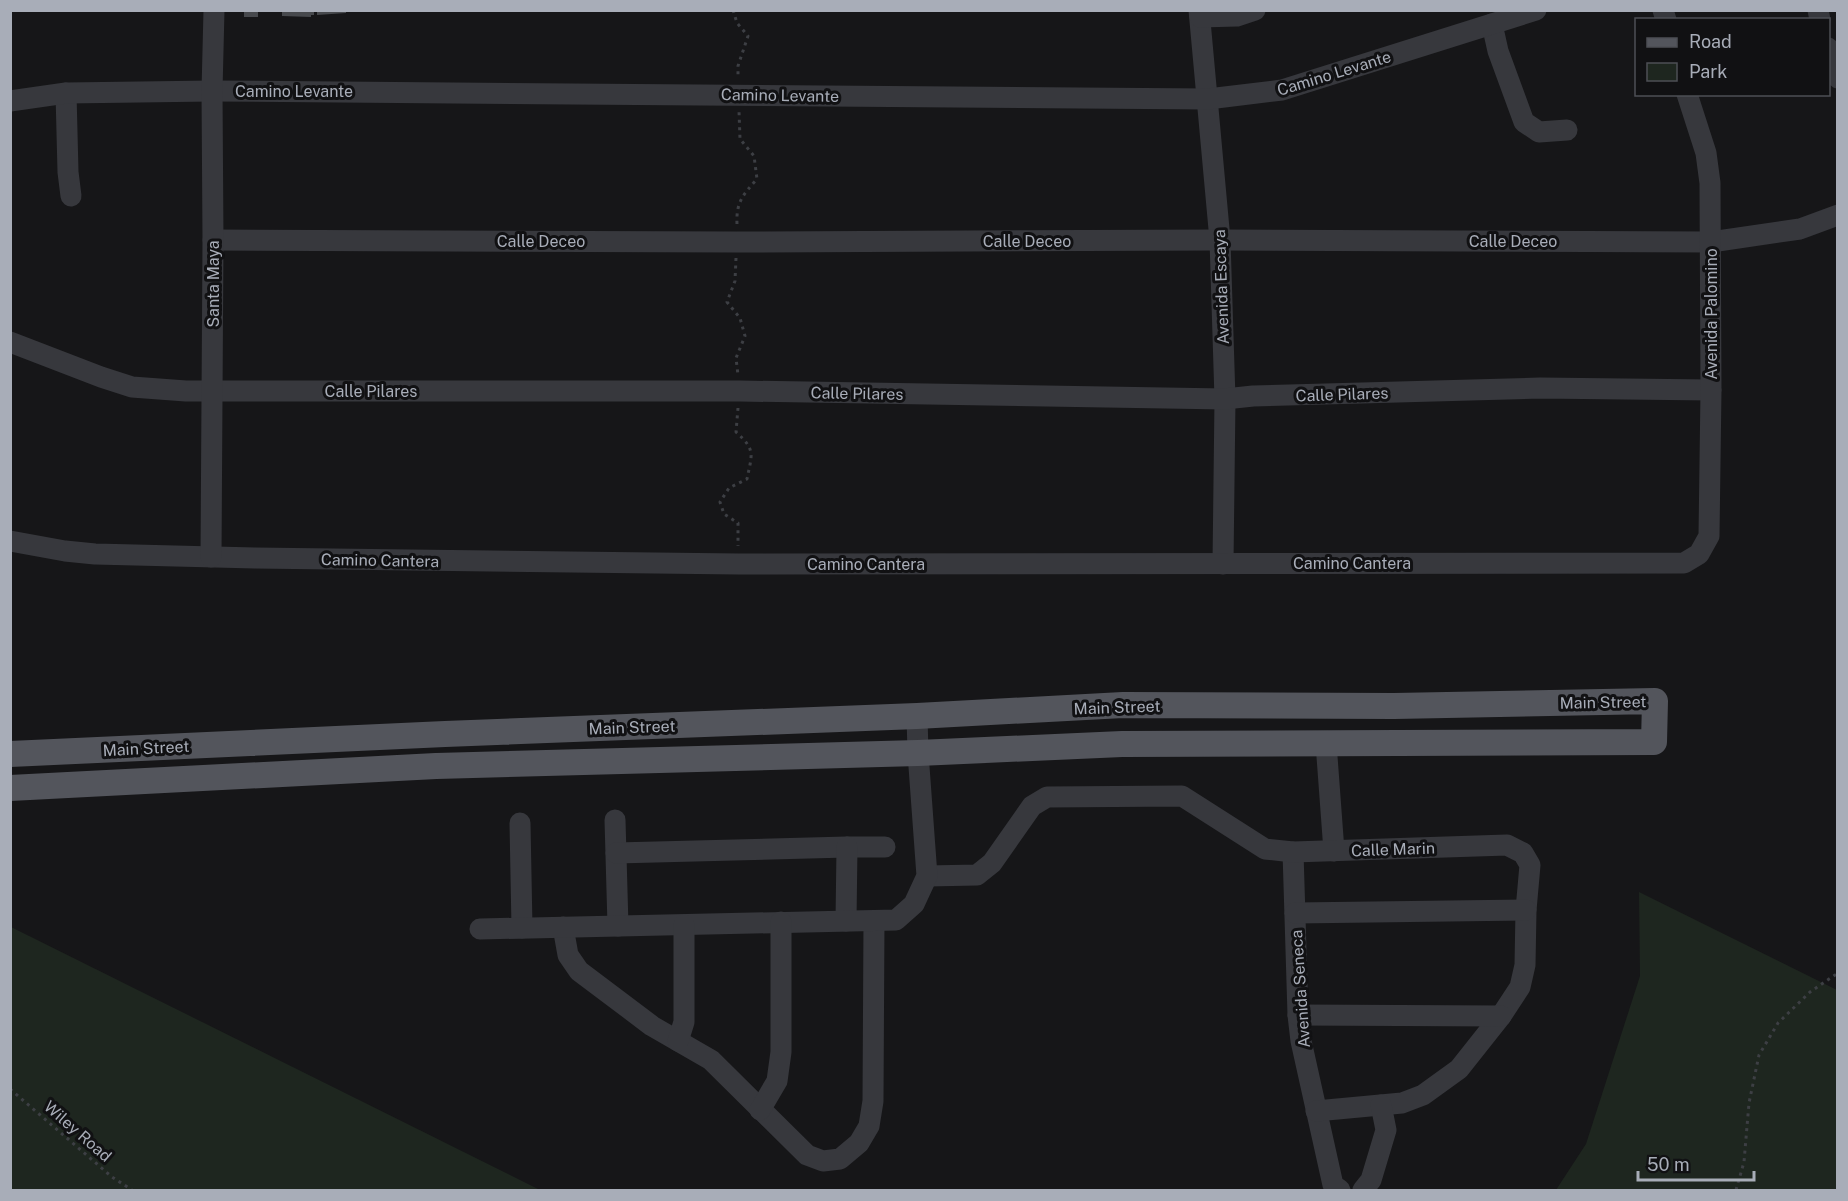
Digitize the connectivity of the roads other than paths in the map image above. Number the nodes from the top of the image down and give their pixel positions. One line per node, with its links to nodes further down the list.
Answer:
1 (214, 10): 8 (street, Santa Maya)
2 (1255, 10): 4 (street)
3 (1536, 10): 5 (street, Camino Levante)
4 (1200, 14): 11 (street, Avenida Escaya)
5 (1492, 24): 11 (street, Camino Levante); 13 (street)
6 (1830, 54): 7 (street)
7 (1838, 78)
8 (212, 91): 9 (street, Camino Levante); 11 (street, Camino Levante); 16 (street, Santa Maya)
9 (66, 93): 12 (street, Camino Levante); 14 (street)
10 (1688, 96): 18 (street, Avenida Palomino)
11 (1208, 99): 17 (street, Avenida Escaya)
12 (10, 100)
13 (1567, 130)
14 (71, 196)
15 (1838, 215): 18 (street, Calle Deceo)
16 (213, 240): 17 (street, Calle Deceo); 20 (street, Santa Maya)
17 (1220, 240): 18 (street, Calle Deceo); 22 (street, Avenida Escaya)
18 (1711, 242): 21 (street, Avenida Palomino)
19 (10, 342): 20 (street, Calle Pilares)
20 (212, 390): 22 (street, Calle Pilares); 25 (street, Santa Maya)
21 (1711, 390): 22 (street, Calle Pilares); 23 (street, Avenida Palomino)
22 (1225, 399): 26 (street, Avenida Escaya)
23 (1709, 536): 26 (street, Camino Cantera)
24 (10, 541): 25 (street, Camino Cantera)
25 (211, 557): 26 (street, Camino Cantera)
26 (1223, 564)
27 (917, 716): 28 (main road, Main Street); 29 (street); 30 (main road, Main Street)
28 (1326, 743): 29 (main road, Main Street); 36 (street)
29 (918, 753): 31 (main road, Main Street); 39 (street)
30 (10, 754)
31 (10, 788)
32 (615, 820): 38 (street)
33 (520, 823): 48 (street)
34 (847, 847): 35 (street); 38 (street); 42 (street)
35 (885, 847)
36 (1334, 851): 37 (street, Calle Marin); 40 (street, Calle Marin)
37 (1293, 852): 39 (street, Calle Marin); 41 (street, Avenida Seneca)
38 (616, 853): 46 (street)
39 (927, 876): 43 (street)
40 (1526, 910): 41 (street); 51 (street, Calle Marin)
41 (1295, 913): 50 (street, Avenida Seneca)
42 (846, 921): 43 (street); 44 (street)
43 (874, 921): 54 (street)
44 (781, 922): 45 (street); 54 (street)
45 (684, 925): 46 (street); 52 (street)
46 (618, 926): 47 (street)
47 (564, 927): 48 (street); 52 (street)
48 (522, 928): 49 (street)
49 (480, 929)
50 (1298, 1015): 51 (street); 55 (street, Avenida Seneca)
51 (1501, 1016): 53 (street, Calle Marin)
52 (678, 1041): 54 (street)
53 (1381, 1105): 55 (street, Calle Marin); 57 (street)
54 (760, 1110)
55 (1316, 1111): 56 (street, Avenida Seneca)
56 (1340, 1191)
57 (1364, 1191)

